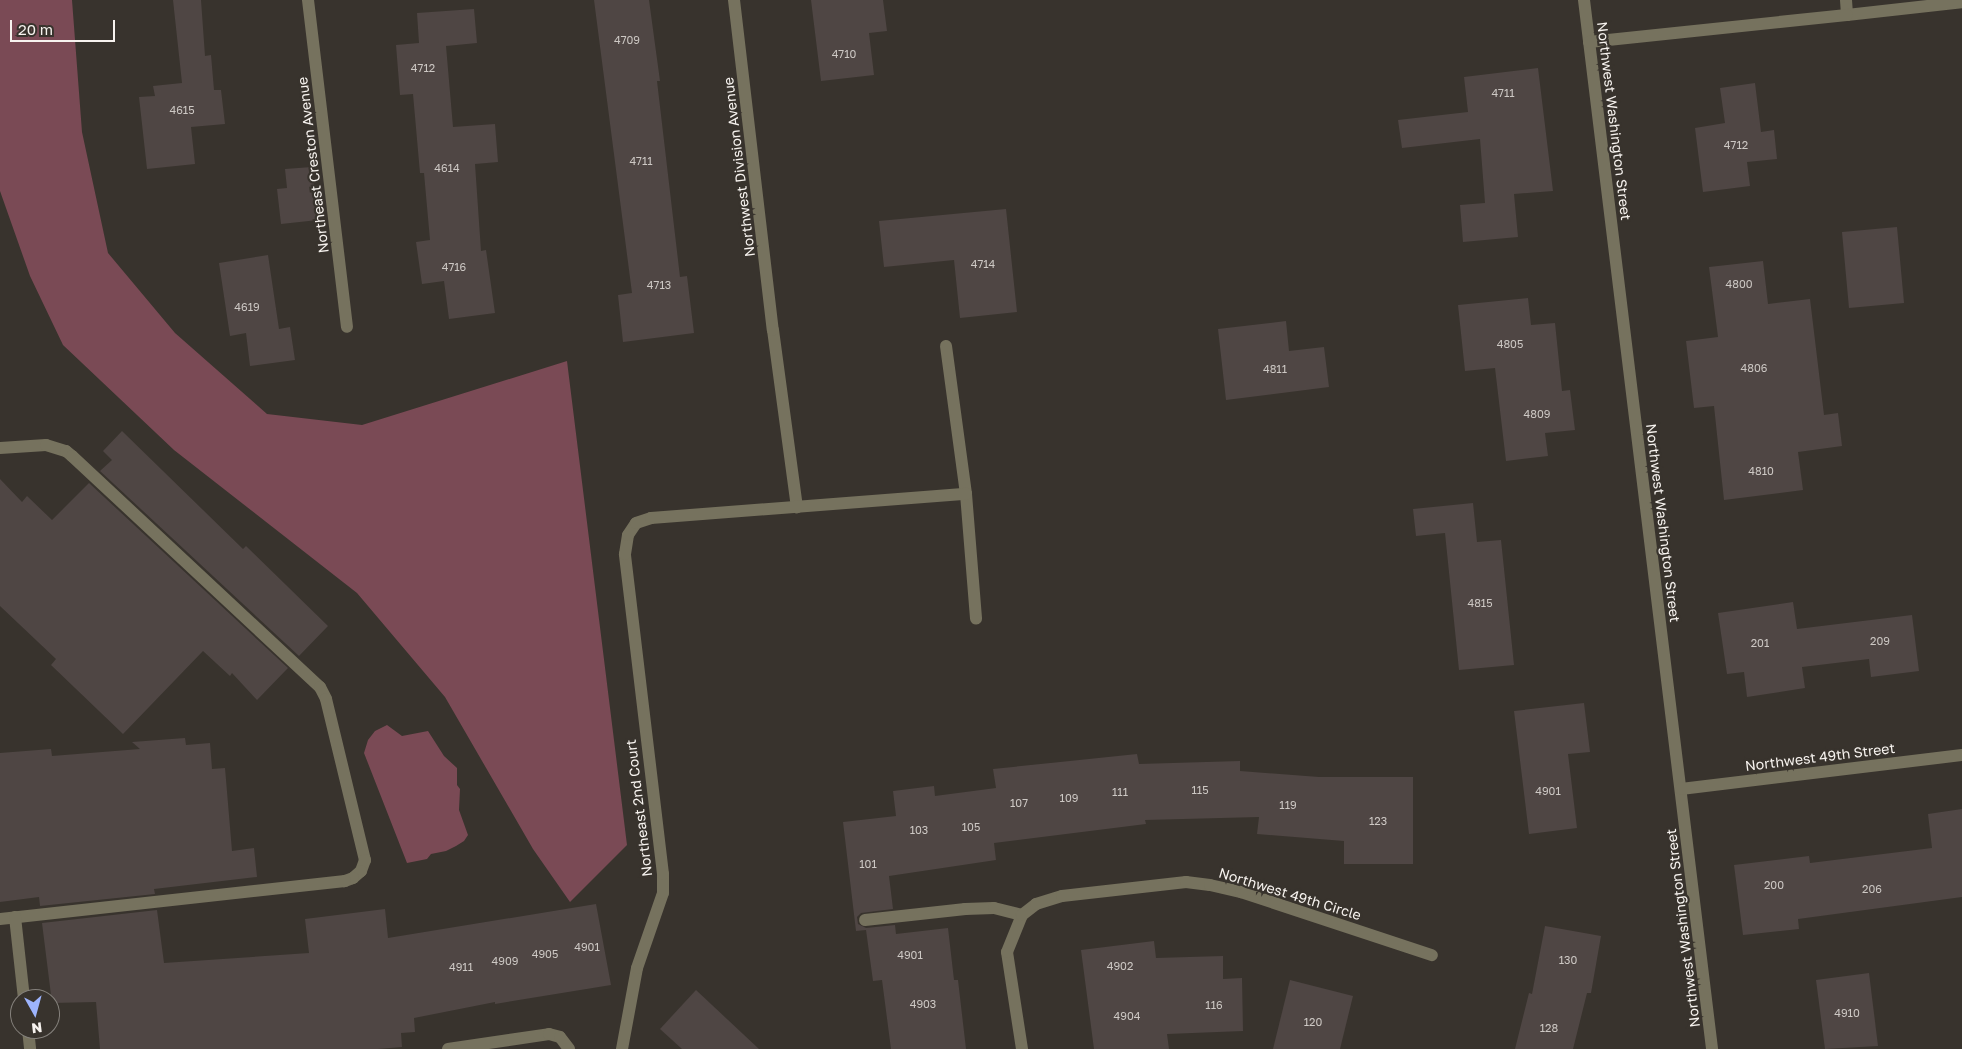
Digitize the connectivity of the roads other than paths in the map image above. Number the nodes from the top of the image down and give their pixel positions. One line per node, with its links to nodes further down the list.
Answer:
1 (308, 0): 8 (street, Northeast Creston Avenue)
2 (734, 0): 12 (street, Northwest Division Avenue)
3 (1584, 0): 7 (street, Northwest Washington Street)
4 (1846, 0): 6 (street)
5 (1962, 2): 6 (street)
6 (1847, 14): 7 (street)
7 (1589, 42): 15 (street, Northwest Washington Street)
8 (347, 327)
9 (946, 346): 11 (street)
10 (0, 448): 17 (street)
11 (966, 494): 12 (street); 13 (street)
12 (797, 507): 24 (street, Northeast 2nd Court)
13 (976, 619)
14 (1962, 755): 15 (street, Northwest 49th Street)
15 (1681, 789): 26 (street, Northwest Washington Street)
16 (1022, 915): 19 (street); 20 (street, Northwest 49th Circle); 25 (street)
17 (15, 917): 18 (street); 21 (street)
18 (0, 918)
19 (865, 920)
20 (1432, 955)
21 (23, 989)
22 (448, 1049): 23 (street)
23 (569, 1049)
24 (622, 1049)
25 (1022, 1049)
26 (1712, 1049)

